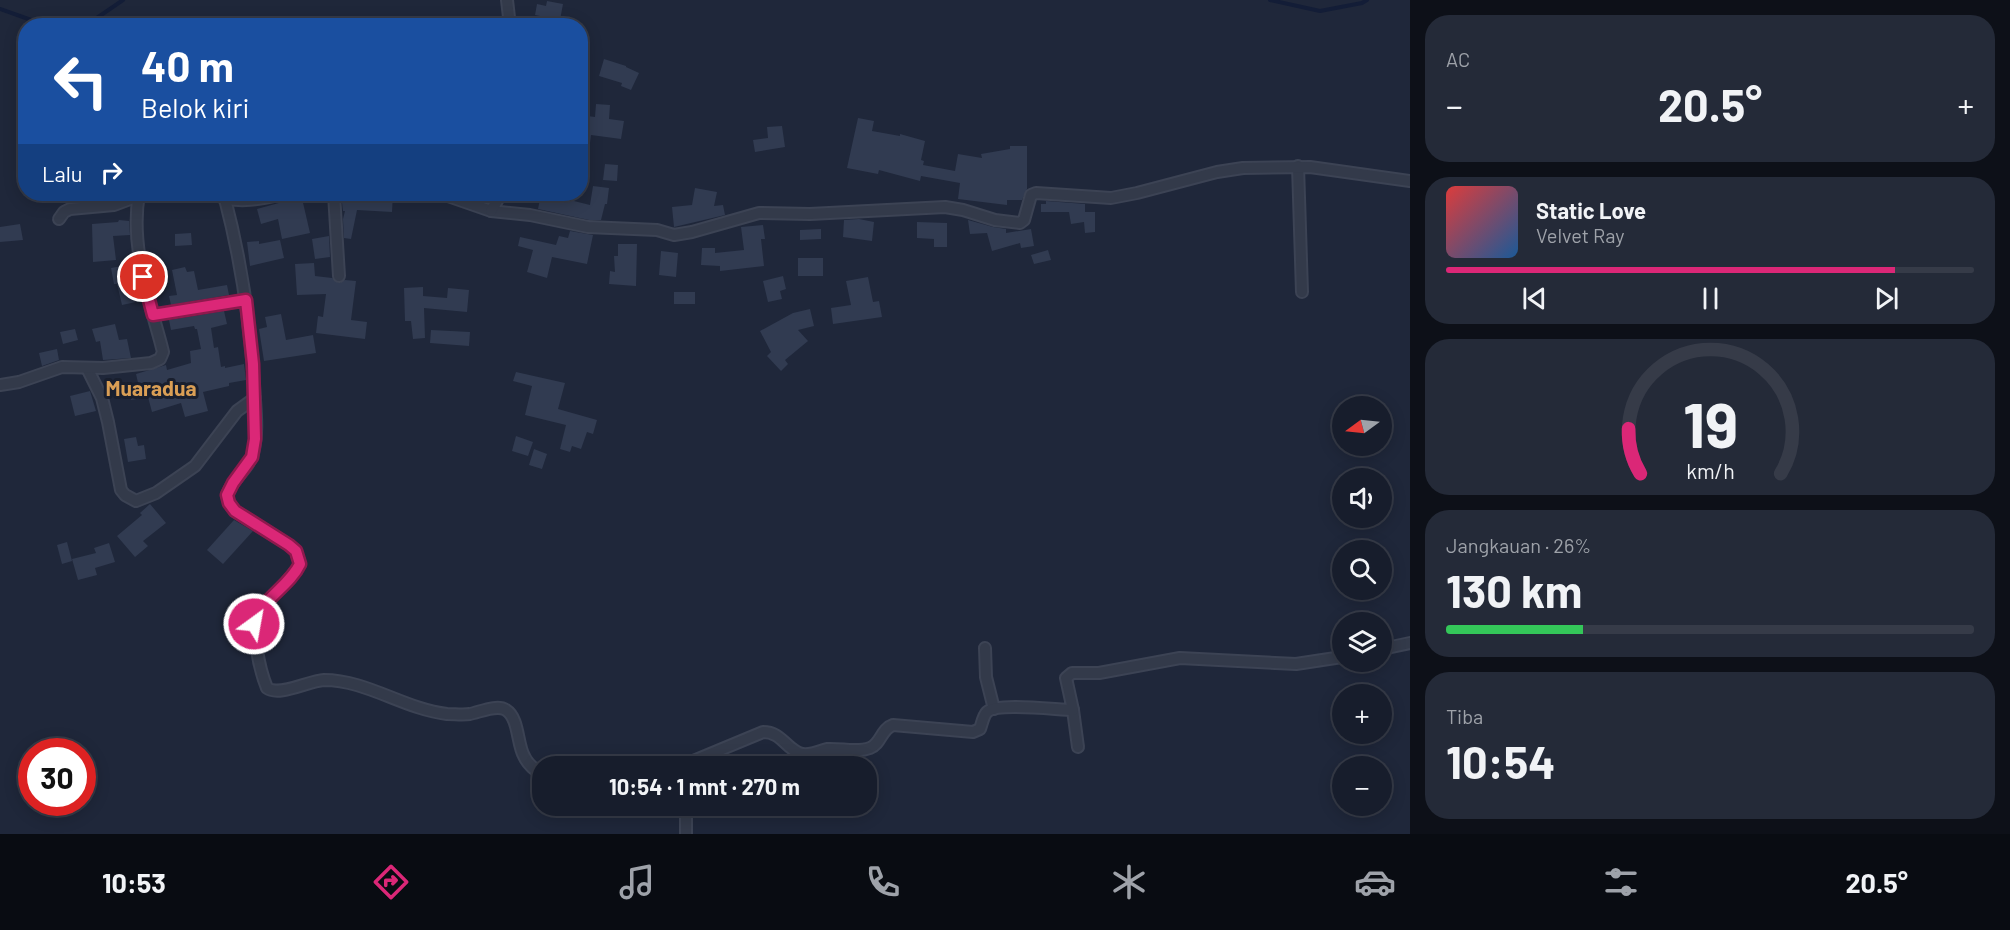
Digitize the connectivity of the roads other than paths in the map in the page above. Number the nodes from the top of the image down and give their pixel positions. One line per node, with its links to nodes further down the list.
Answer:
1 (507, 0): 2 (street)
2 (509, 18)
3 (1298, 166): 4 (street); 11 (street); 14 (street)
4 (1410, 181)
5 (124, 201): 12 (street)
6 (139, 201): 16 (street)
7 (226, 201): 15 (street)
8 (334, 201): 13 (street)
9 (463, 201): 11 (street)
10 (497, 201): 11 (street)
11 (492, 211)
12 (59, 219)
13 (339, 276)
14 (1302, 292)
15 (246, 300): 16 (street); 19 (street)
16 (153, 315): 17 (street)
17 (87, 368): 18 (street); 19 (street)
18 (0, 385)
19 (255, 398): 28 (street)
20 (1410, 643): 21 (street)
21 (1392, 647)
22 (985, 648): 24 (street)
23 (1332, 659): 25 (street)
24 (994, 709): 25 (street); 27 (street)
25 (1073, 710): 26 (street)
26 (1078, 747)
27 (707, 756)
28 (532, 767)
29 (686, 816): 30 (street)
30 (686, 834)

